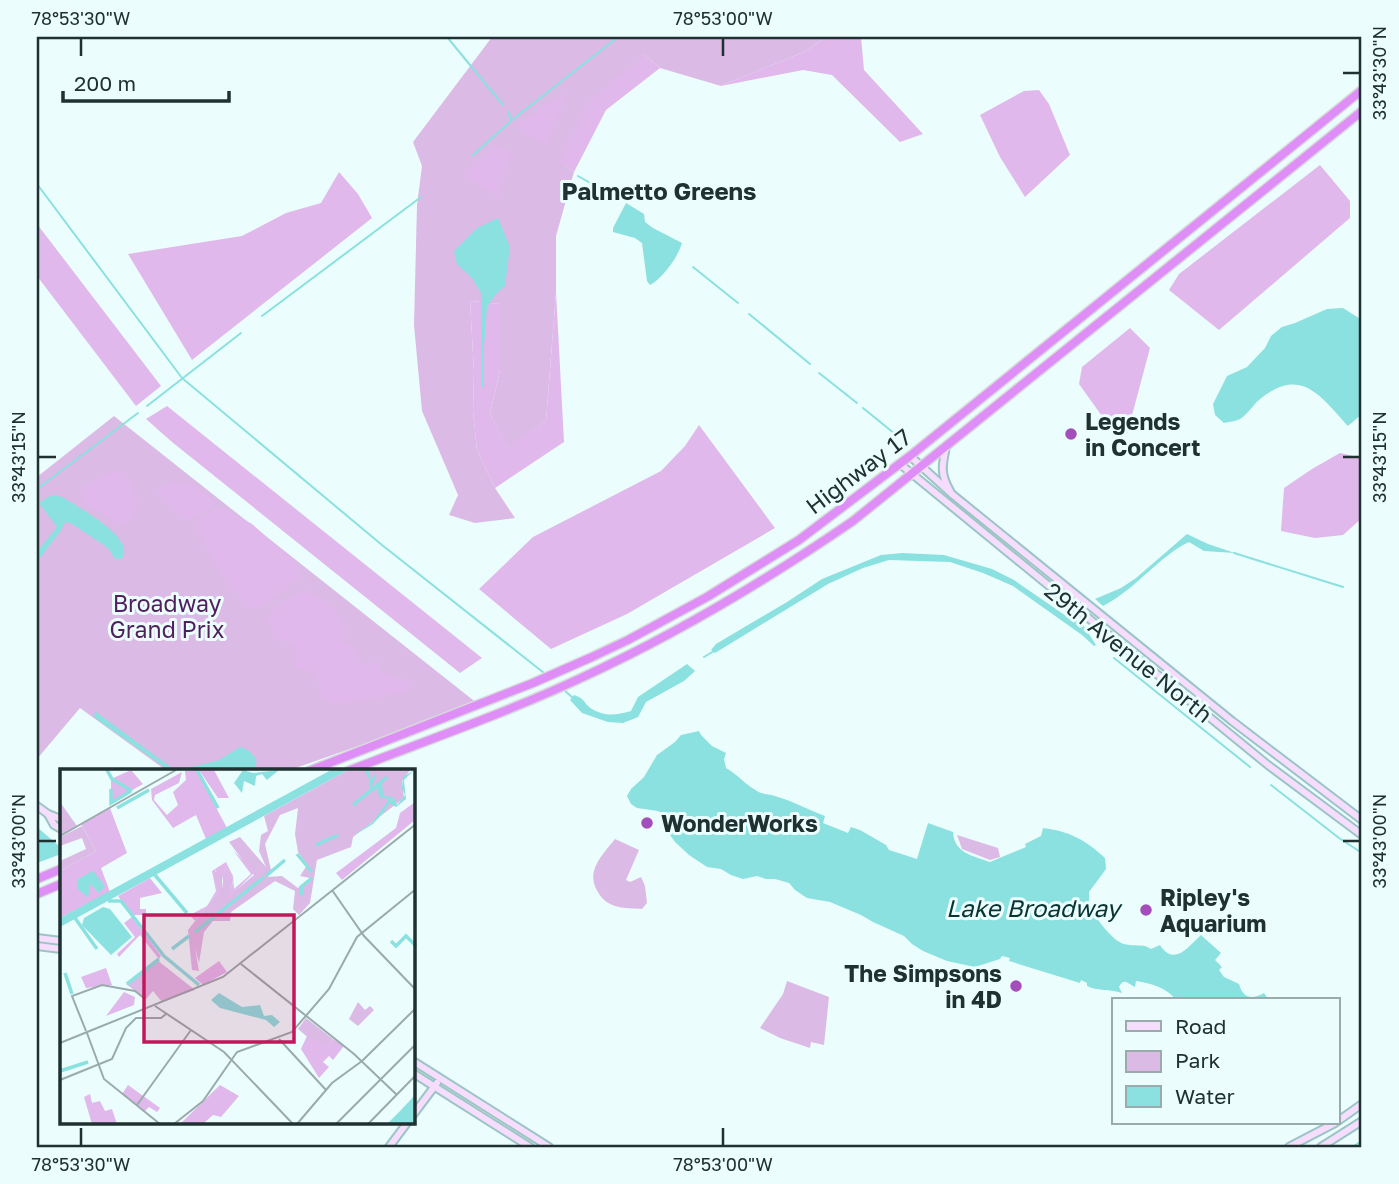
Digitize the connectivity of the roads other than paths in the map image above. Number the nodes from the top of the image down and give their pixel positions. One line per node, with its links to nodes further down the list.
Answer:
1 (1362, 90): 4 (highway, Highway 17)
2 (1362, 111): 3 (highway, Highway 17)
3 (946, 447): 6 (highway, Highway 17); 8 (main road)
4 (910, 457): 5 (highway, Highway 17); 6 (main road, 29th Avenue North)
5 (900, 464): 7 (main road, 29th Avenue North); 9 (highway, Highway 17)
6 (920, 467): 7 (highway, Highway 17); 8 (main road, 29th Avenue North)
7 (912, 474): 10 (highway, Highway 17); 16 (main road, 29th Avenue North)
8 (953, 495): 14 (main road, 29th Avenue North)
9 (314, 769)
10 (353, 769)
11 (37, 806): 12 (main road)
12 (48, 814): 13 (main road); 15 (main road)
13 (60, 819)
14 (1362, 820)
15 (60, 829)
16 (1362, 835)
17 (59, 869): 18 (highway)
18 (37, 879)
19 (60, 884): 20 (highway)
20 (37, 894)
21 (37, 939): 22 (main road)
22 (60, 941)
23 (37, 946): 24 (main road)
24 (60, 949)
25 (415, 1061): 27 (main road)
26 (415, 1074): 28 (main road)
27 (440, 1079): 28 (main road); 37 (main road)
28 (435, 1086): 30 (main road); 36 (main road)
29 (1362, 1104): 31 (main road)
30 (415, 1112)
31 (1340, 1119)
32 (1362, 1121): 39 (main road)
33 (406, 1124): 35 (main road)
34 (1332, 1124): 38 (main road)
35 (389, 1147)
36 (530, 1147)
37 (549, 1147)
38 (1289, 1147)
39 (1321, 1147)

